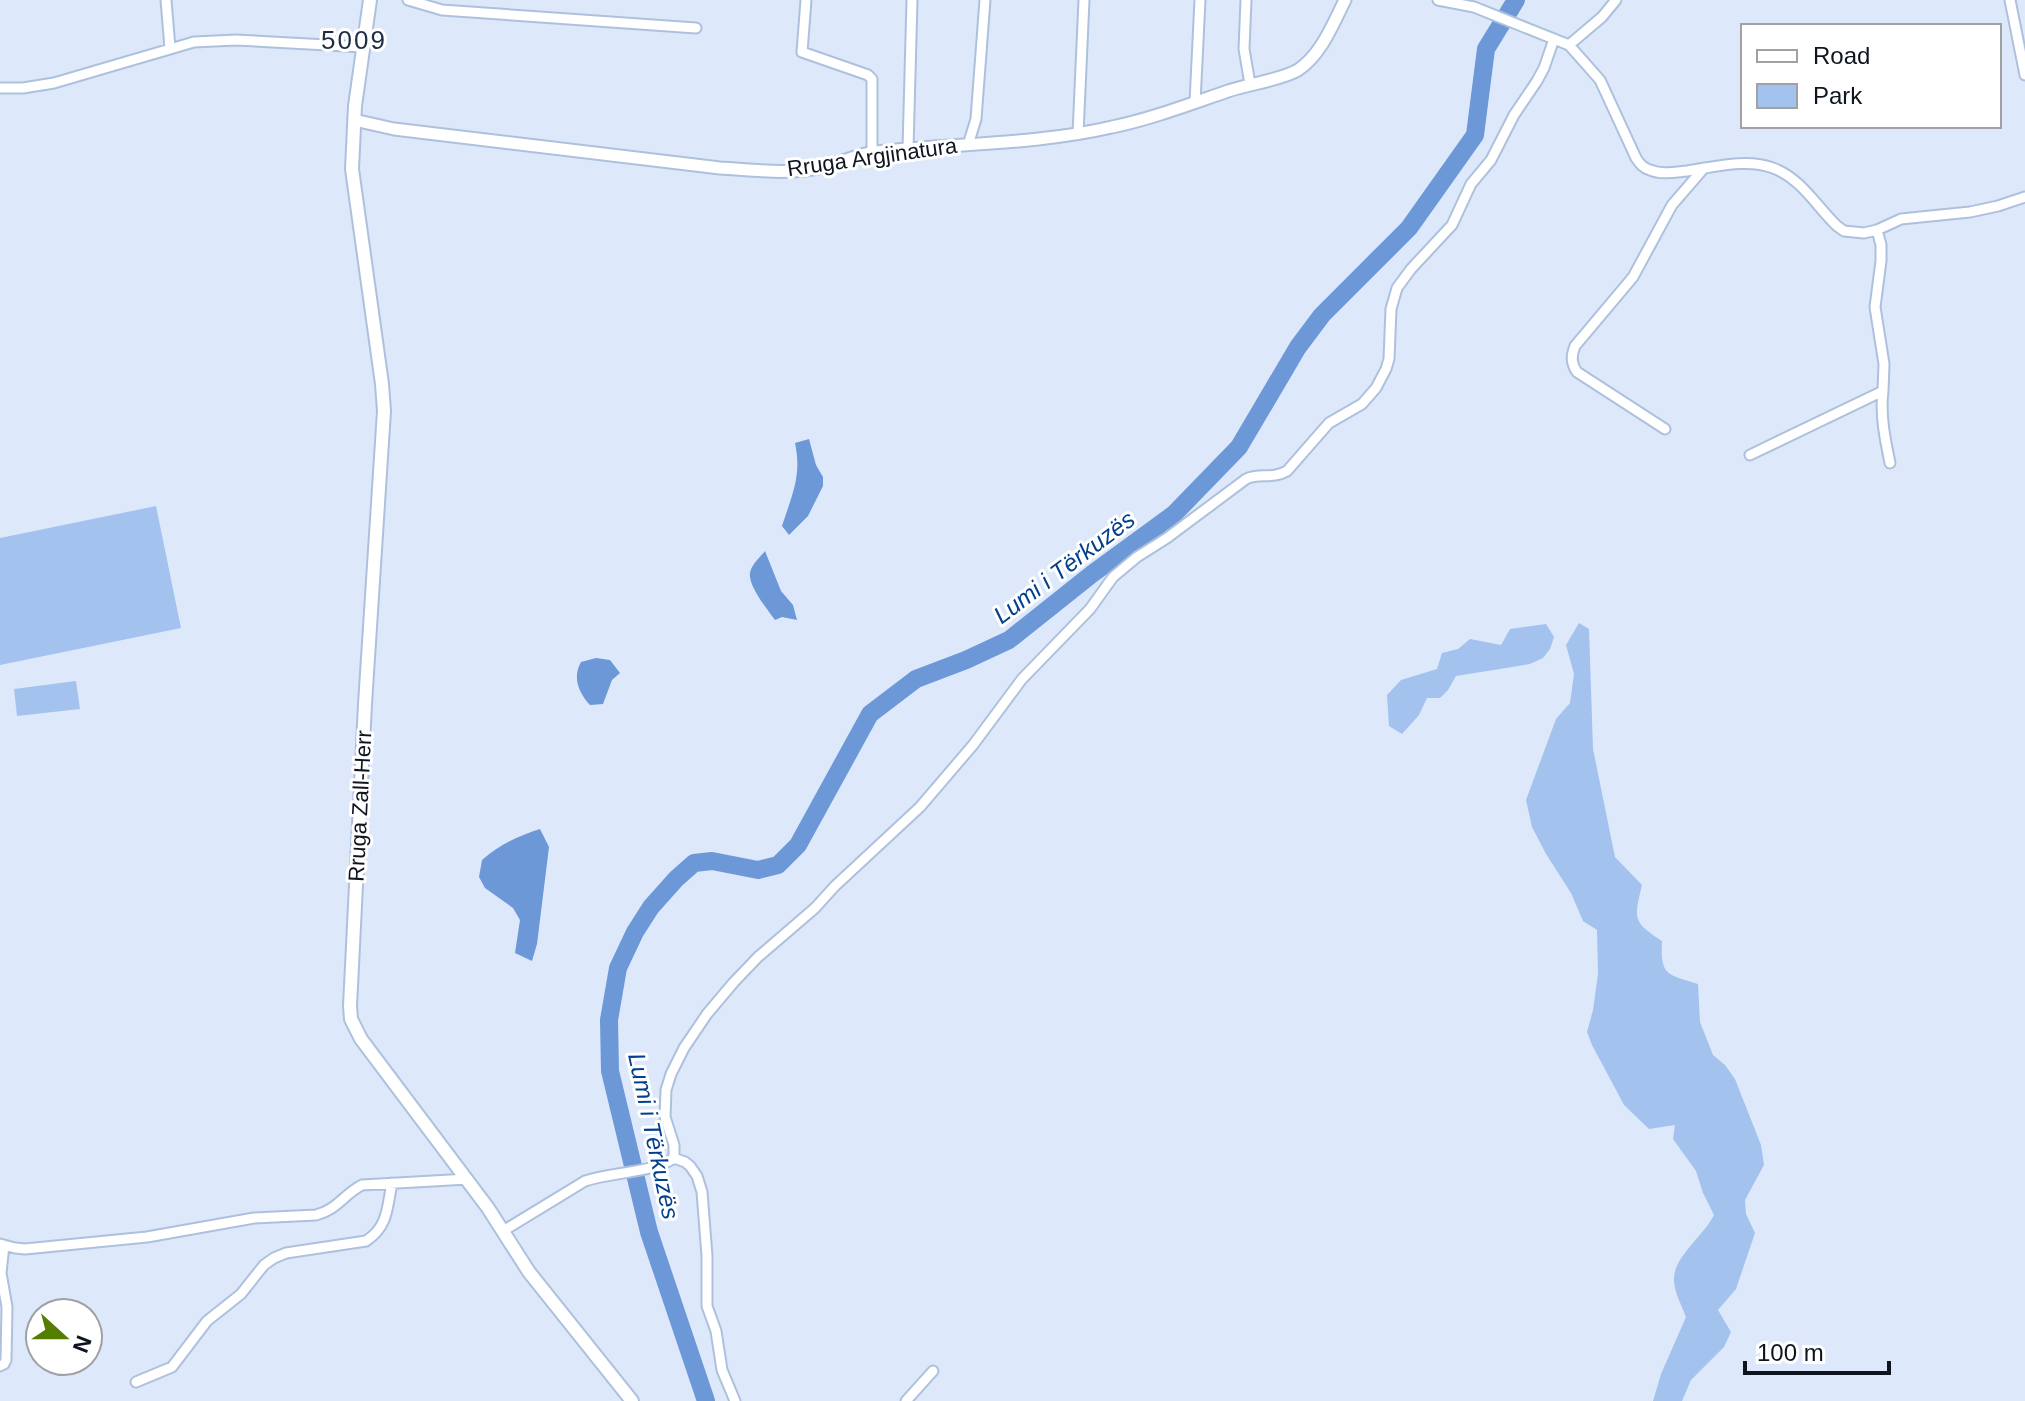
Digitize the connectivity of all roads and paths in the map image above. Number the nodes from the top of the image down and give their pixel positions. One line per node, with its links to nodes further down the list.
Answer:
1 (166, 0): 18 (street)
2 (370, 0): 17 (main road, Rruga Zall-Herr)
3 (408, 0): 14 (street)
4 (806, 0): 27 (street)
5 (912, 0): 26 (street)
6 (985, 0): 25 (street)
7 (1084, 0): 24 (street)
8 (1200, 0): 22 (street)
9 (1246, 0): 20 (street)
10 (1345, 0): 20 (street, Rruga Argjinatura)
11 (1438, 0): 15 (street)
12 (1616, 0): 16 (street)
13 (2010, 0): 19 (street)
14 (696, 28)
15 (1554, 39): 16 (street); 35 (street)
16 (1569, 45): 28 (street)
17 (363, 47): 18 (street); 23 (main road, Rruga Zall-Herr)
18 (170, 48): 21 (street)
19 (2025, 75)
20 (1250, 84): 22 (street, Rruga Argjinatura)
21 (0, 88)
22 (1195, 102): 24 (street, Rruga Argjinatura)
23 (354, 120): 27 (street, Rruga Argjinatura); 36 (main road, Rruga Zall-Herr)
24 (1078, 134): 25 (street, Rruga Argjinatura)
25 (968, 145): 26 (street, Rruga Argjinatura)
26 (908, 149): 27 (street, Rruga Argjinatura)
27 (872, 153)
28 (1704, 168): 30 (street); 32 (street)
29 (2025, 197): 30 (street)
30 (1877, 230): 31 (street)
31 (1883, 391): 33 (street); 34 (street)
32 (1665, 429)
33 (1750, 455)
34 (1890, 463)
35 (674, 1158): 38 (street); 44 (street)
36 (468, 1179): 37 (street); 38 (main road, Rruga Zall-Herr)
37 (392, 1183): 39 (street); 42 (street)
38 (503, 1231): 43 (main road, Rruga Zall-Herr)
39 (2, 1244): 40 (street)
40 (0, 1366)
41 (933, 1371): 45 (street)
42 (136, 1382)
43 (626, 1399)
44 (735, 1401)
45 (906, 1401)

